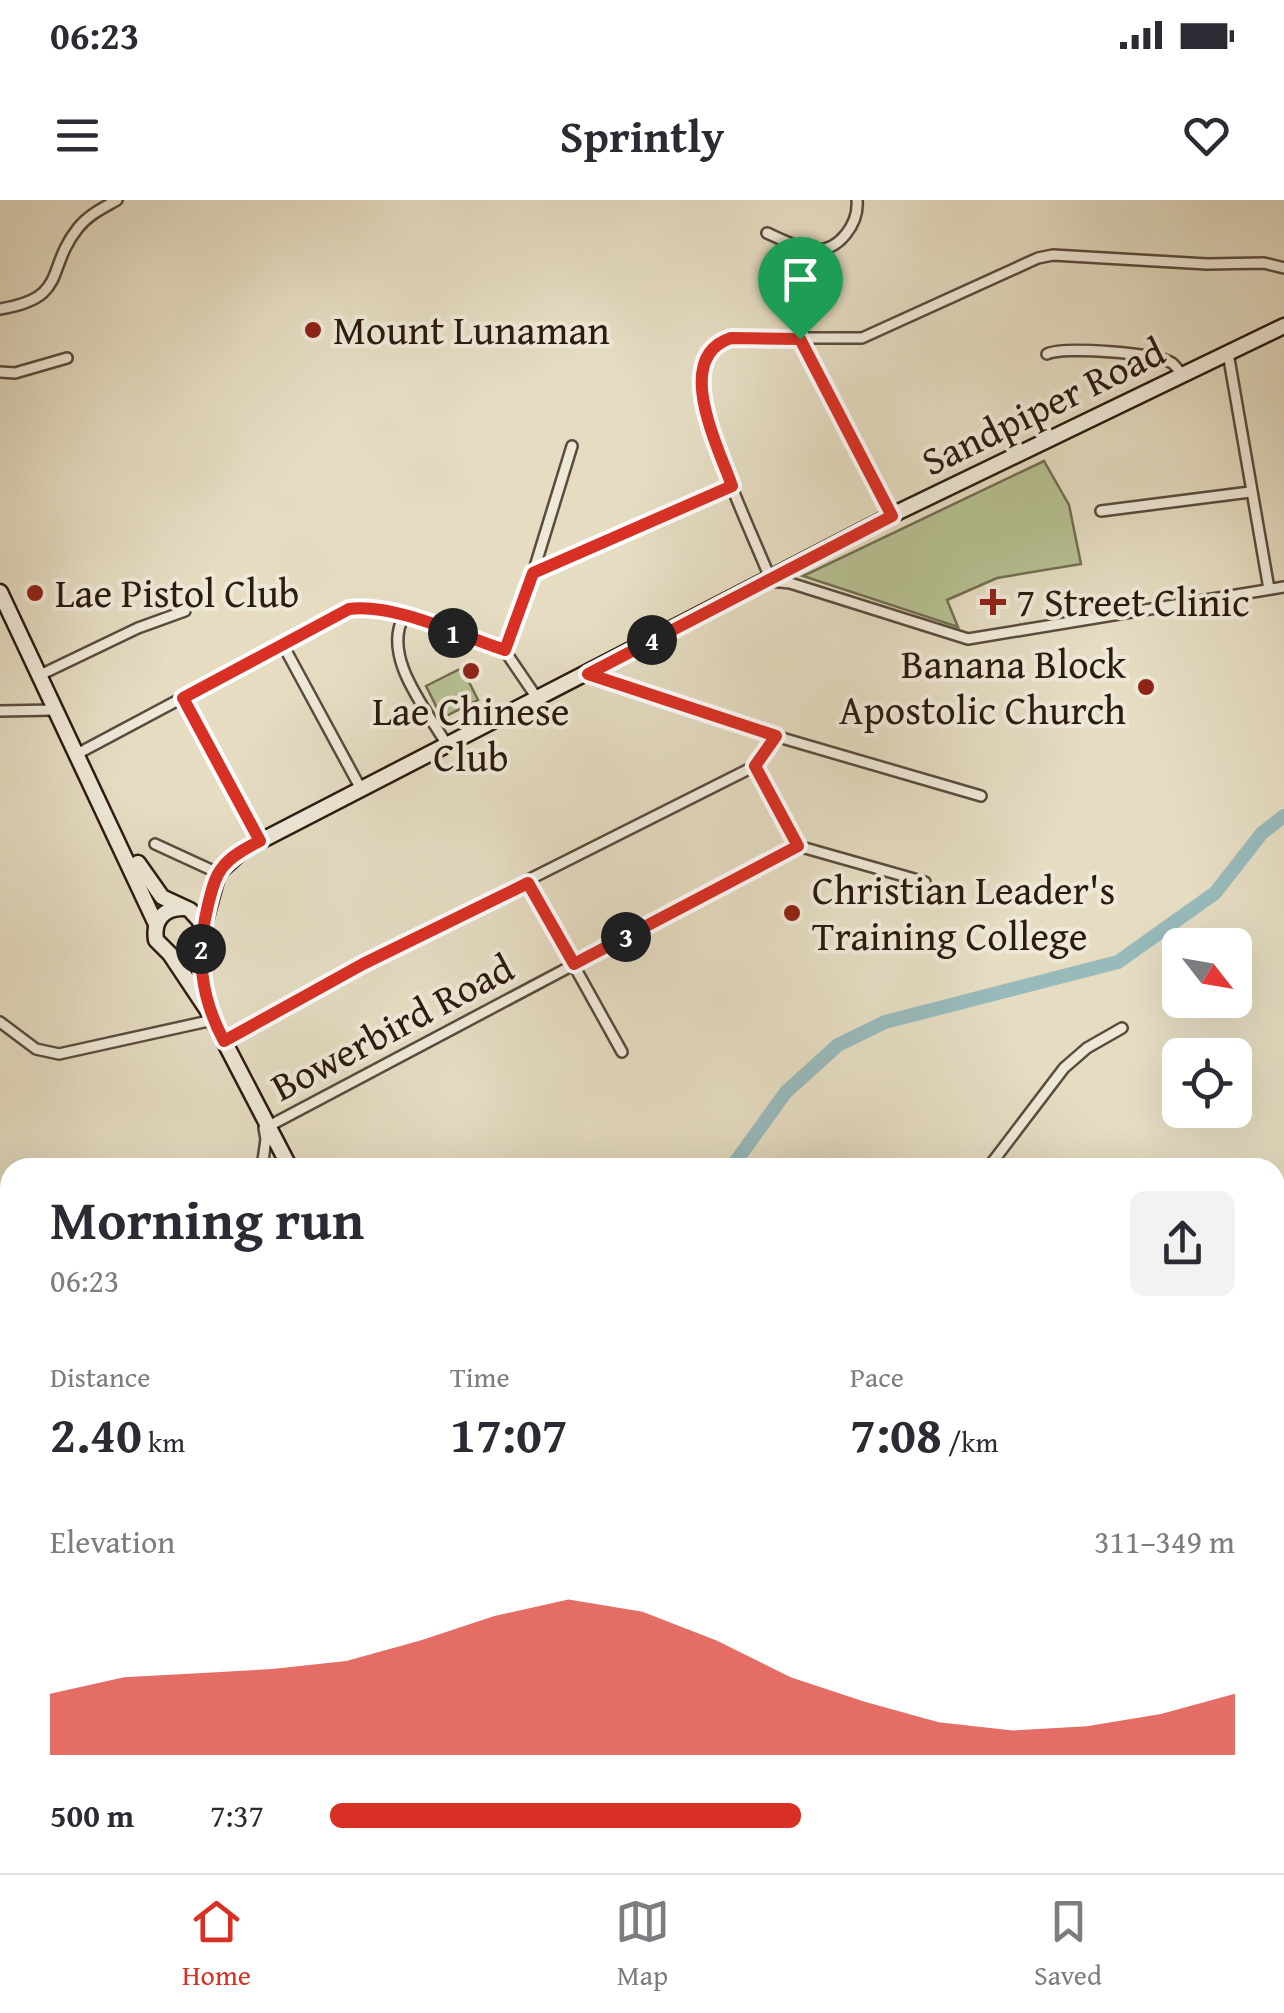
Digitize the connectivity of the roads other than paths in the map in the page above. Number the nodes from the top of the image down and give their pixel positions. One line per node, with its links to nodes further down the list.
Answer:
1 (117, 200): 5 (street)
2 (857, 200): 3 (street)
3 (767, 233)
4 (1284, 268): 7 (street)
5 (0, 310)
6 (1284, 326): 8 (street, Sandpiper Road)
7 (800, 339): 14 (street); 17 (street)
8 (1228, 353): 12 (street, Sandpiper Road); 15 (street)
9 (1047, 354): 12 (street)
10 (67, 358): 11 (street)
11 (0, 372)
12 (1182, 375): 17 (street, Sandpiper Road)
13 (572, 446): 18 (street)
14 (732, 486): 18 (street); 19 (street)
15 (1250, 492): 16 (street); 21 (street)
16 (1100, 512)
17 (892, 516): 19 (street, Sandpiper Road)
18 (533, 573): 26 (street)
19 (767, 579): 21 (street); 27 (street, Sandpiper Road)
20 (1284, 587): 21 (street)
21 (1269, 590)
22 (0, 592): 28 (street)
23 (185, 611): 28 (street)
24 (404, 616): 25 (street); 26 (street); 34 (street)
25 (283, 645): 29 (street); 37 (street)
26 (505, 650): 30 (street)
27 (588, 674): 30 (street, Sandpiper Road); 33 (street)
28 (38, 676): 31 (street)
29 (183, 698): 35 (street); 39 (street)
30 (537, 698): 34 (street, Sandpiper Road)
31 (54, 710): 32 (street); 35 (street)
32 (0, 711)
33 (776, 736): 36 (street); 38 (street)
34 (447, 744): 37 (street, Sandpiper Road)
35 (80, 760): 46 (street); 47 (street)
36 (755, 766): 41 (street); 44 (street)
37 (360, 789): 39 (street, Sandpiper Road)
38 (982, 796)
39 (260, 841): 42 (street, Sandpiper Road)
40 (155, 844): 42 (street)
41 (798, 846): 43 (street); 50 (street, Bowerbird Road)
42 (218, 873): 45 (street)
43 (925, 882)
44 (528, 883): 50 (street); 54 (street)
45 (211, 896): 46 (street); 48 (street)
46 (186, 909): 47 (street); 48 (street)
47 (156, 924): 49 (street)
48 (202, 934): 49 (street); 51 (street)
49 (170, 954): 51 (street)
50 (574, 964): 55 (street); 57 (street, Bowerbird Road)
51 (212, 1017): 52 (street); 54 (street)
52 (0, 1022)
53 (1122, 1028): 60 (street)
54 (224, 1041): 56 (street)
55 (622, 1052)
56 (261, 1111): 57 (street); 58 (street)
57 (269, 1126): 59 (street)
58 (263, 1158)
59 (285, 1158)
60 (996, 1158)

